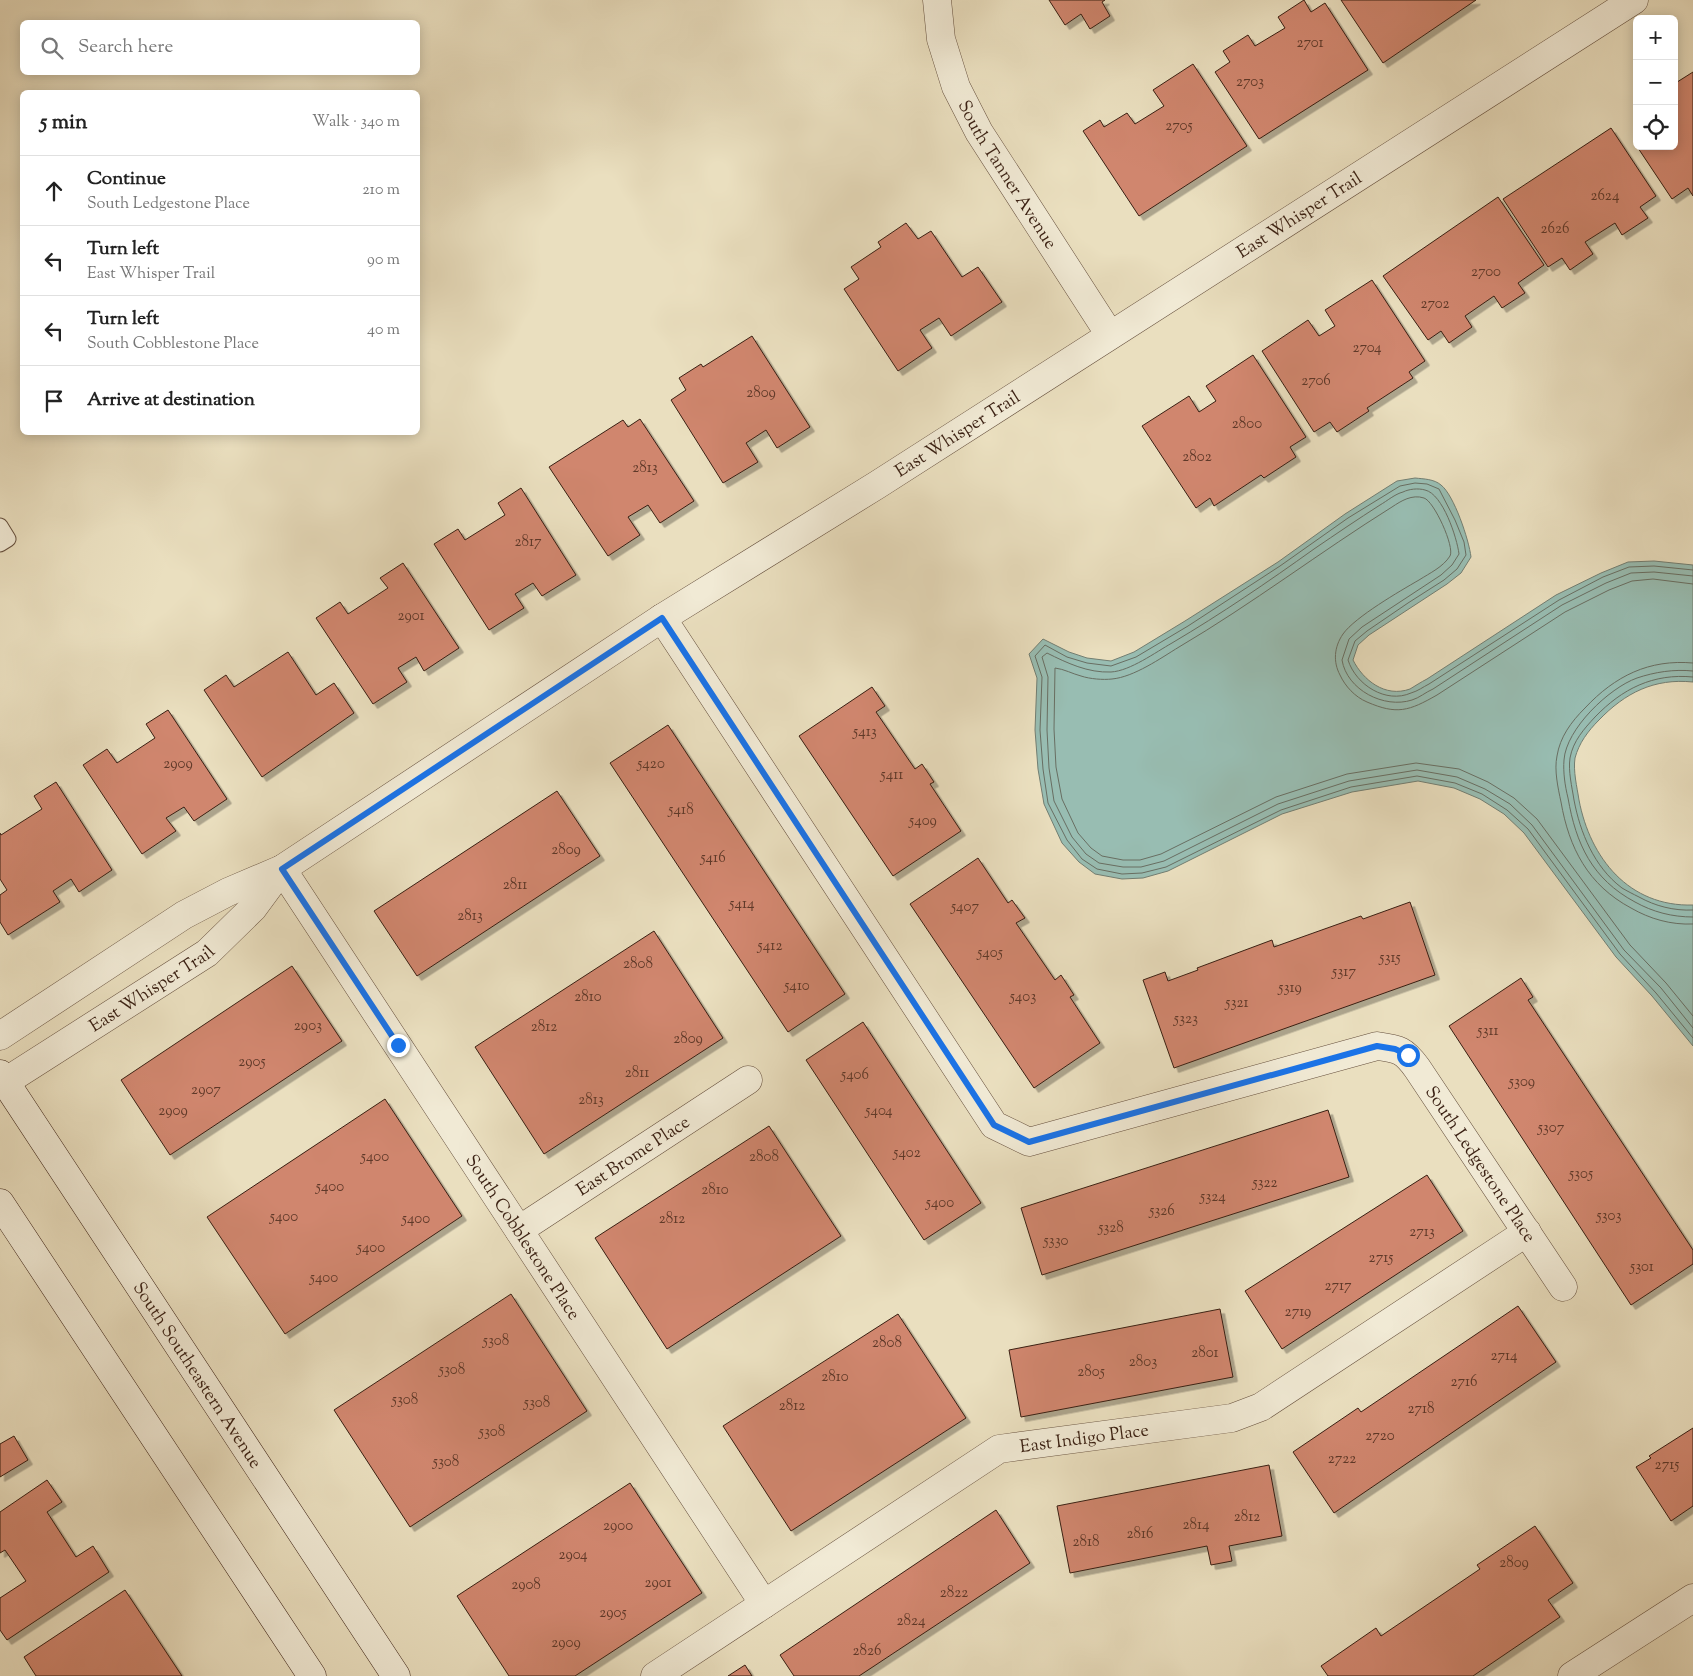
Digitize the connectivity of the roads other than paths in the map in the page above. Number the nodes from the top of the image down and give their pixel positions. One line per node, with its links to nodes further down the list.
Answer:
1 (937, 0): 3 (street, South Tanner Avenue)
2 (1634, 0): 3 (street, East Whisper Trail)
3 (1110, 335): 6 (street, East Whisper Trail)
4 (0, 526): 5 (lane)
5 (0, 544)
6 (662, 618): 7 (street, East Whisper Trail); 13 (street, South Ledgestone Place)
7 (282, 869): 8 (street, East Whisper Trail); 9 (street, East Whisper Trail); 12 (street, South Cobblestone Place)
8 (0, 1036)
9 (2, 1080): 18 (street, South Southeastern Avenue)
10 (748, 1080): 12 (street, East Brome Place)
11 (0, 1203): 17 (street)
12 (519, 1230): 16 (street, South Cobblestone Place)
13 (1527, 1232): 14 (street, South Ledgestone Place); 16 (street, East Indigo Place)
14 (1563, 1287)
15 (1693, 1598): 20 (street)
16 (764, 1604): 19 (street, East Indigo Place)
17 (312, 1676)
18 (396, 1676)
19 (654, 1676)
20 (1572, 1676)

